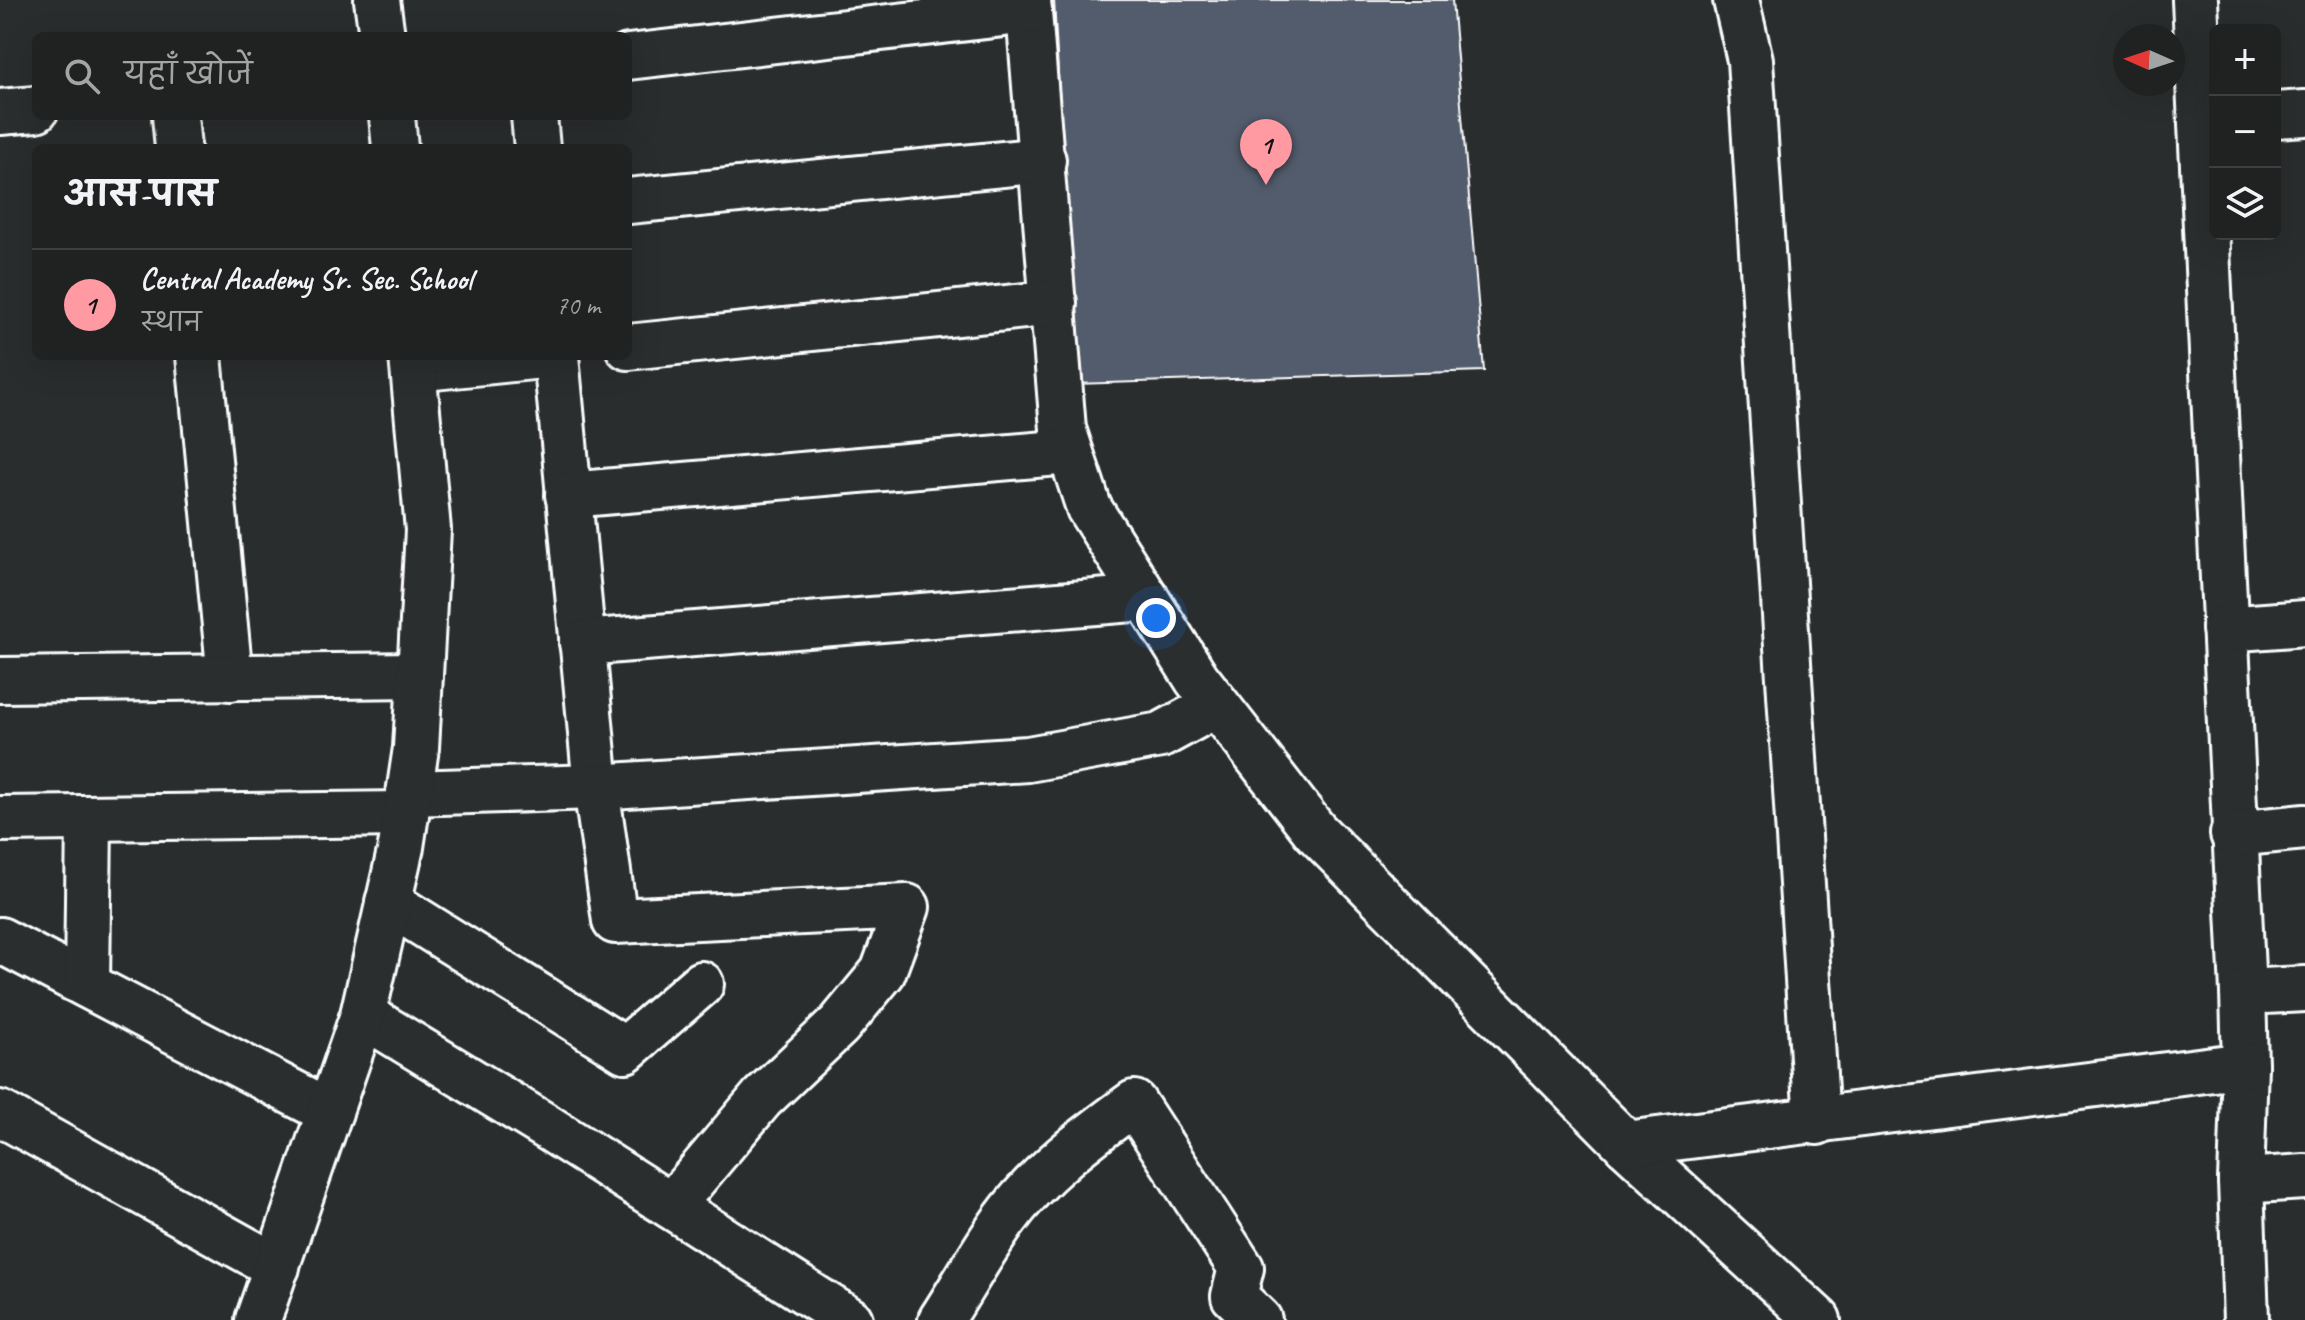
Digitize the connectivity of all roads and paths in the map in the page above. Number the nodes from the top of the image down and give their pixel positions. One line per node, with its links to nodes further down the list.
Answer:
1 (377, 0): 5 (street)
2 (1736, 0): 52 (street)
3 (2195, 0): 14 (street)
4 (1029, 5): 6 (street); 18 (street)
5 (381, 32)
6 (632, 56)
7 (32, 109): 8 (street)
8 (0, 112)
9 (2305, 113): 10 (street)
10 (2281, 115)
11 (175, 120): 15 (street)
12 (392, 120): 16 (street)
13 (534, 120): 17 (street)
14 (2208, 121): 30 (street)
15 (178, 144)
16 (395, 144)
17 (537, 144)
18 (1043, 160): 19 (street); 20 (street)
19 (632, 201)
20 (1054, 303): 21 (street); 26 (street)
21 (632, 347)
22 (199, 360): 33 (street)
23 (468, 360): 25 (street)
24 (556, 360): 27 (street)
25 (413, 363): 32 (street)
26 (1070, 452): 27 (street); 28 (street)
27 (568, 495): 31 (street)
28 (1146, 598): 31 (street); 35 (street)
29 (2305, 623): 30 (street)
30 (2225, 629): 41 (street)
31 (582, 643): 36 (street)
32 (420, 675): 33 (street); 37 (street)
33 (230, 678): 34 (street)
34 (0, 680)
35 (1216, 705): 36 (street); 53 (street)
36 (596, 787): 37 (street); 56 (street)
37 (407, 804): 38 (street); 42 (street)
38 (89, 818): 39 (street); 45 (street)
39 (0, 819)
40 (2305, 827): 41 (street)
41 (2233, 834): 47 (street)
42 (388, 902): 44 (street); 48 (street)
43 (0, 940): 45 (street)
44 (701, 984)
45 (87, 985): 50 (street)
46 (2305, 989): 47 (street)
47 (2243, 992): 49 (street)
48 (363, 1015): 50 (street); 56 (street)
49 (2245, 1065): 52 (street); 55 (street)
50 (330, 1112): 57 (street)
51 (0, 1113): 57 (street)
52 (1817, 1122): 53 (street)
53 (1626, 1144): 62 (street)
54 (2305, 1177): 55 (street)
55 (2241, 1181): 63 (street)
56 (671, 1206): 59 (street)
57 (277, 1267): 58 (street)
58 (258, 1320)
59 (850, 1320)
60 (941, 1320): 61 (street)
61 (1259, 1320)
62 (1818, 1320)
63 (2246, 1320)

